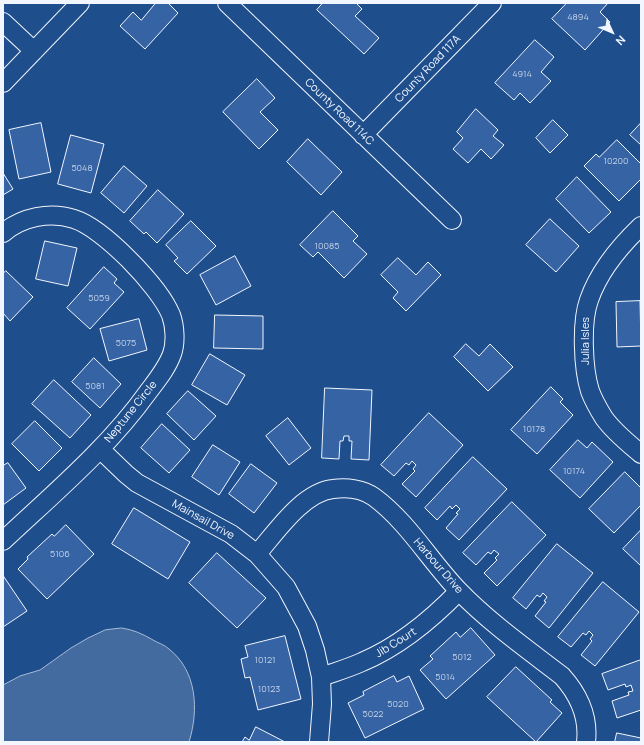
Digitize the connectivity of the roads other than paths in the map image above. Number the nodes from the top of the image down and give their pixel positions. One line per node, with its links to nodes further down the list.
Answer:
1 (80, 3): 5 (street)
2 (227, 3): 7 (street, County Road 114C)
3 (492, 3): 7 (street, County Road 117A)
4 (3, 22): 5 (street)
5 (34, 51): 6 (street)
6 (3, 83)
7 (364, 135): 8 (street, County Road 114C)
8 (452, 220)
9 (641, 226): 12 (street, Julia Isles)
10 (3, 233): 11 (street, Neptune Circle)
11 (100, 449): 13 (street, Neptune Circle); 14 (street, Mainsail Drive)
12 (641, 454)
13 (3, 541)
14 (257, 554): 15 (street, Harbour Drive); 16 (street, Mainsail Drive)
15 (459, 591): 16 (street, Jib Court); 18 (street, Harbour Drive)
16 (322, 677): 17 (street, Mainsail Drive)
17 (319, 742)
18 (586, 742)

